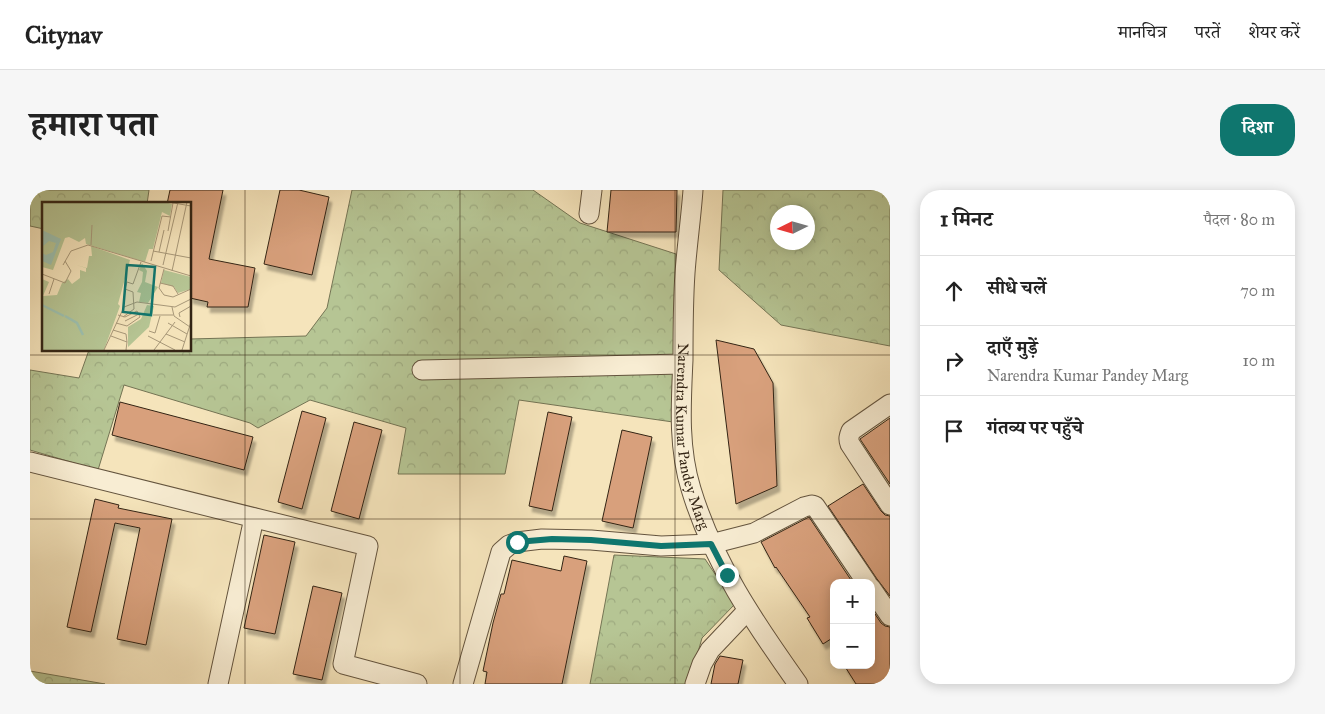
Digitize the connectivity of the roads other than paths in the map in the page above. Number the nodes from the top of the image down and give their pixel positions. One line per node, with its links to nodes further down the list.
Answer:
1 (592, 190): 3 (street)
2 (693, 190): 4 (street, Narendra Kumar Pandey Marg)
3 (589, 214)
4 (682, 364): 5 (street); 10 (street, Narendra Kumar Pandey Marg)
5 (422, 370)
6 (890, 404): 8 (street)
7 (30, 462): 9 (street)
8 (890, 505)
9 (254, 518): 15 (street); 16 (street)
10 (711, 544): 11 (street); 13 (street, Narendra Kumar Pandey Marg); 17 (street)
11 (864, 579)
12 (875, 594): 14 (street)
13 (748, 611): 18 (street); 19 (street, Narendra Kumar Pandey Marg)
14 (890, 616)
15 (218, 684)
16 (417, 684)
17 (463, 684)
18 (694, 684)
19 (798, 684)

